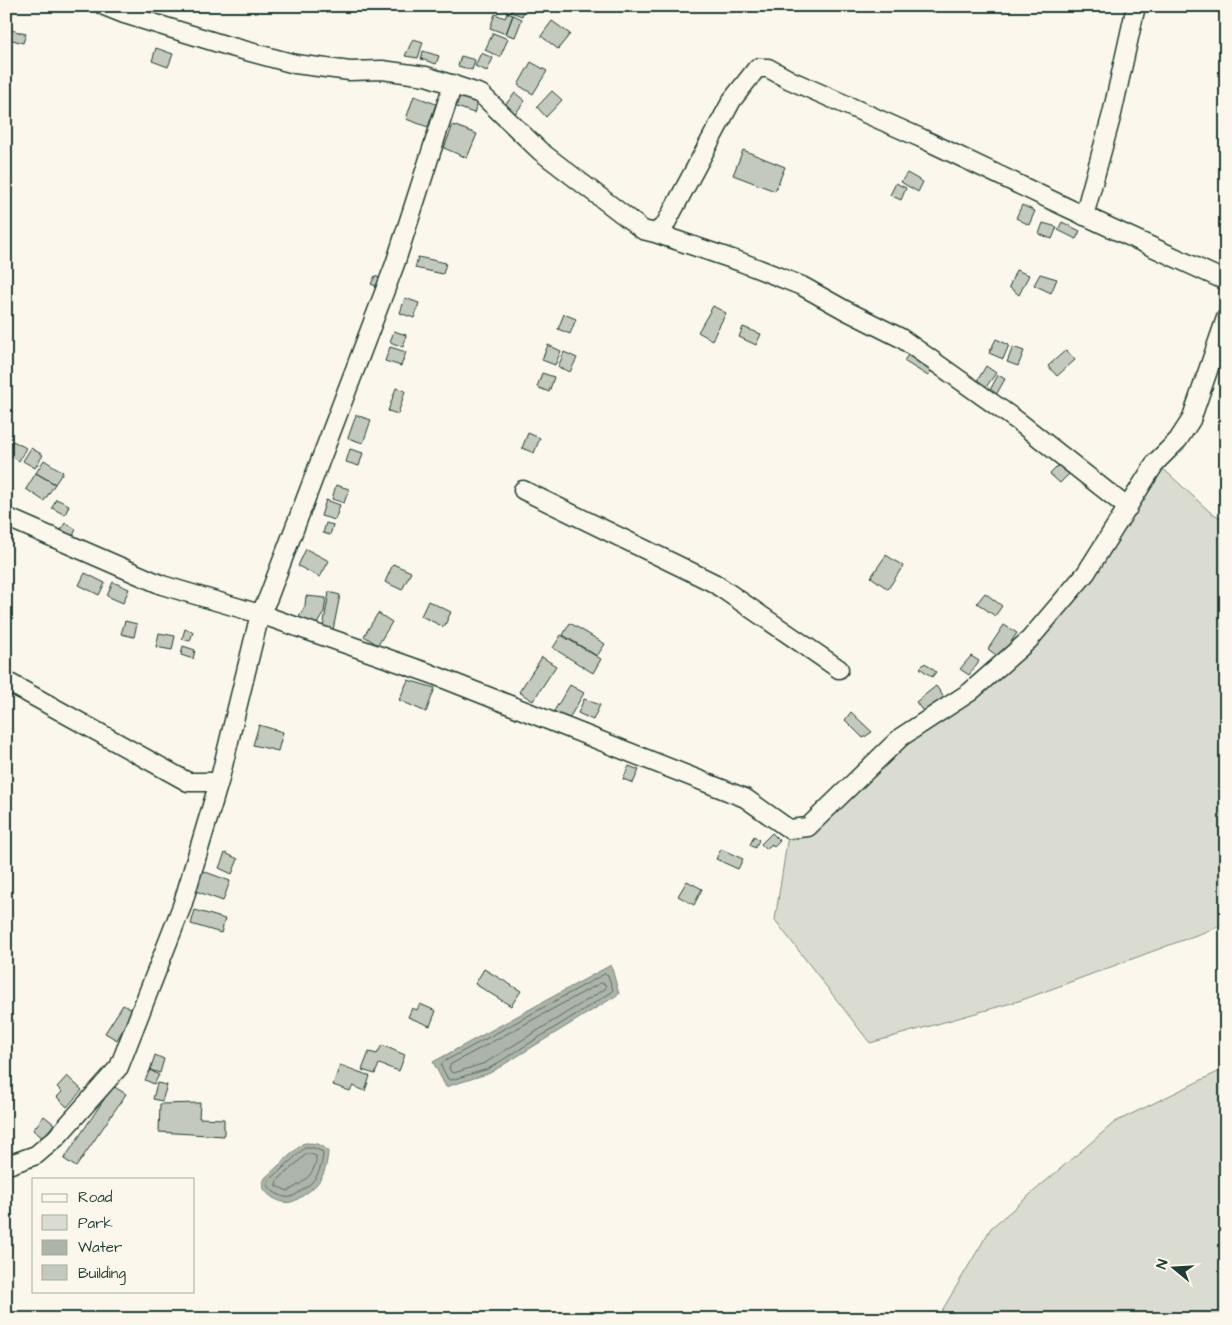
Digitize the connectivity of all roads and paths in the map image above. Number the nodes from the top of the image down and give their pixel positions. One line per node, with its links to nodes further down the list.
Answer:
1 (104, 6): 3 (street)
2 (1136, 6): 4 (street)
3 (453, 84): 5 (street); 11 (street)
4 (1084, 216): 5 (street); 6 (street)
5 (655, 233): 9 (street)
6 (1224, 277)
7 (1226, 318): 9 (street)
8 (524, 490): 12 (street)
9 (1128, 508): 11 (street)
10 (6, 517): 11 (street)
11 (260, 614): 14 (street)
12 (839, 669)
13 (6, 681): 14 (street)
14 (219, 782): 15 (street)
15 (6, 1163)

